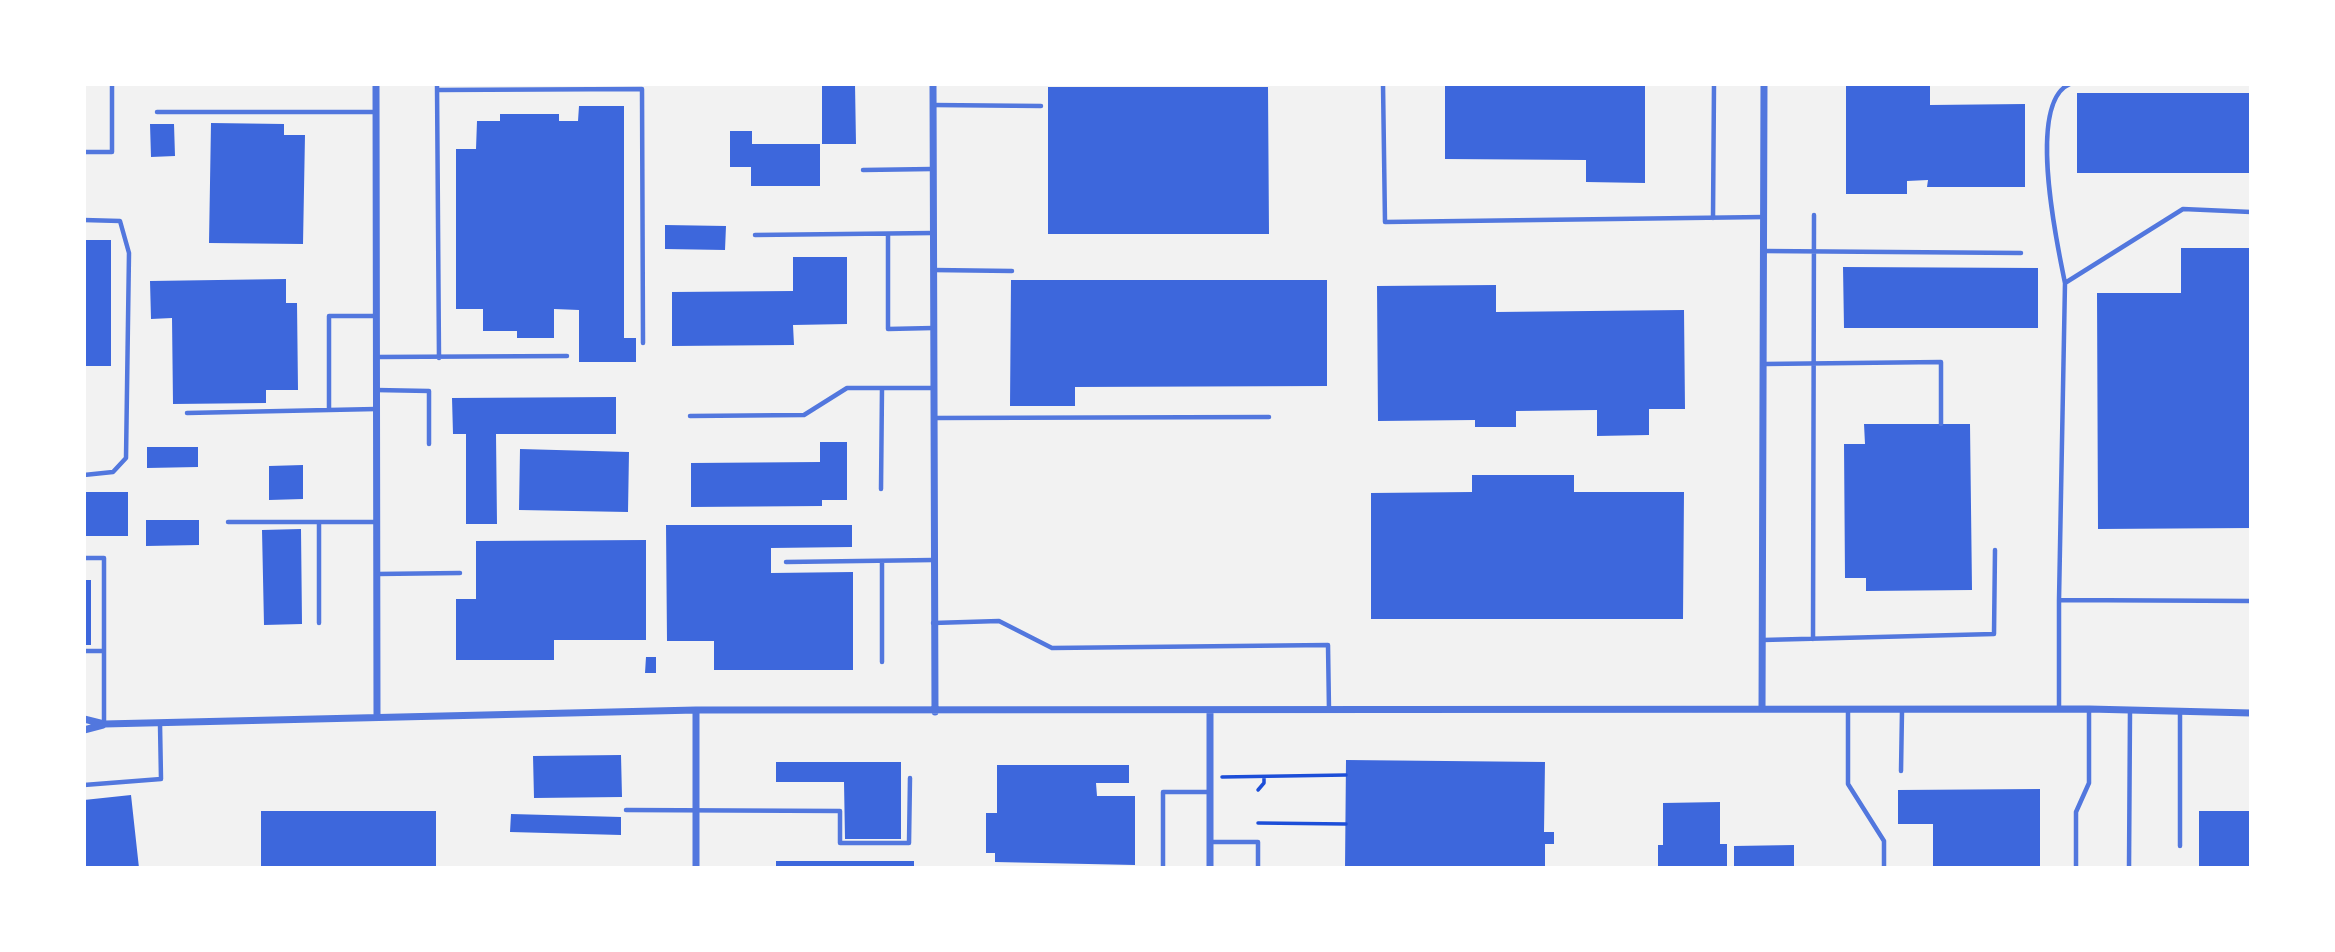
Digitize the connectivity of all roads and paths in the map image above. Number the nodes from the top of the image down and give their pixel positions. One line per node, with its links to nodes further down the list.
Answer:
1 (112, 84): 13 (lane)
2 (376, 84): 11 (street)
3 (933, 84): 9 (street)
4 (1383, 84): 19 (lane)
5 (1714, 84): 19 (lane)
6 (1764, 84): 18 (street)
7 (2070, 84): 29 (lane)
8 (437, 87): 32 (lane); 35 (lane)
9 (933, 105): 10 (lane); 14 (street)
10 (1041, 106)
11 (376, 111): 12 (lane); 30 (street)
12 (157, 112)
13 (84, 152)
14 (932, 169): 15 (lane); 21 (street)
15 (863, 170)
16 (2251, 212): 29 (lane)
17 (1814, 215): 25 (lane)
18 (1763, 217): 19 (lane); 24 (street)
19 (1713, 218)
20 (84, 220): 49 (lane)
21 (933, 233): 22 (lane); 27 (street)
22 (888, 234): 23 (lane); 31 (lane)
23 (755, 235)
24 (1763, 251): 25 (lane); 36 (street)
25 (1814, 253): 26 (lane); 37 (lane)
26 (2021, 253)
27 (933, 271): 28 (lane); 31 (street)
28 (1012, 271)
29 (2065, 283): 61 (lane)
30 (376, 316): 34 (street); 42 (lane)
31 (933, 328): 39 (street)
32 (643, 343)
33 (567, 356): 35 (lane)
34 (376, 357): 35 (lane); 40 (street)
35 (439, 358)
36 (1764, 364): 37 (lane); 66 (street)
37 (1813, 364): 47 (lane); 65 (lane)
38 (882, 388): 39 (lane); 44 (lane); 50 (lane)
39 (933, 388): 46 (street)
40 (376, 390): 41 (street); 48 (lane)
41 (376, 409): 42 (lane); 53 (street)
42 (329, 410): 43 (lane)
43 (187, 413)
44 (690, 416)
45 (1269, 417): 46 (lane)
46 (933, 418): 56 (street)
47 (1941, 424)
48 (429, 444)
49 (84, 475)
50 (881, 489)
51 (228, 522): 52 (lane)
52 (319, 522): 53 (lane); 63 (lane)
53 (376, 522): 60 (street)
54 (1995, 550): 65 (lane)
55 (84, 558): 68 (lane)
56 (933, 560): 57 (lane); 64 (street)
57 (882, 561): 58 (lane); 69 (lane)
58 (786, 562)
59 (460, 573): 60 (lane)
60 (376, 574): 82 (street)
61 (2059, 600): 62 (lane); 71 (lane)
62 (2251, 601)
63 (320, 623)
64 (933, 623): 74 (lane); 79 (street)
65 (1812, 639): 66 (lane)
66 (1763, 640): 70 (street)
67 (84, 651): 68 (lane)
68 (104, 651): 85 (lane)
69 (882, 662)
70 (1762, 709): 74 (street); 75 (street)
71 (2059, 709): 72 (street); 78 (street)
72 (2089, 709): 76 (street); 106 (lane)
73 (696, 710): 79 (street); 82 (street); 96 (street)
74 (1329, 710): 77 (street)
75 (1849, 710): 78 (street); 105 (lane)
76 (2130, 710): 80 (street); 107 (lane)
77 (1209, 711): 79 (street); 91 (street)
78 (1902, 711): 87 (lane)
79 (934, 712)
80 (2180, 713): 81 (street); 100 (lane)
81 (2251, 713)
82 (377, 717): 84 (street)
83 (84, 719): 85 (street)
84 (160, 723): 85 (street); 92 (lane)
85 (104, 724): 86 (street)
86 (84, 730)
87 (1901, 771)
88 (1346, 775): 89 (path)
89 (1264, 777): 91 (path); 93 (path)
90 (910, 778): 96 (lane)
91 (1210, 778): 94 (street)
92 (84, 785)
93 (1258, 790)
94 (1210, 792): 99 (street); 102 (lane)
95 (625, 810): 96 (lane)
96 (696, 810): 101 (street)
97 (1258, 823): 98 (path)
98 (1346, 824)
99 (1210, 842): 103 (street); 104 (lane)
100 (2180, 846)
101 (696, 868)
102 (1163, 868)
103 (1210, 868)
104 (1258, 868)
105 (1884, 868)
106 (2076, 868)
107 (2129, 868)

